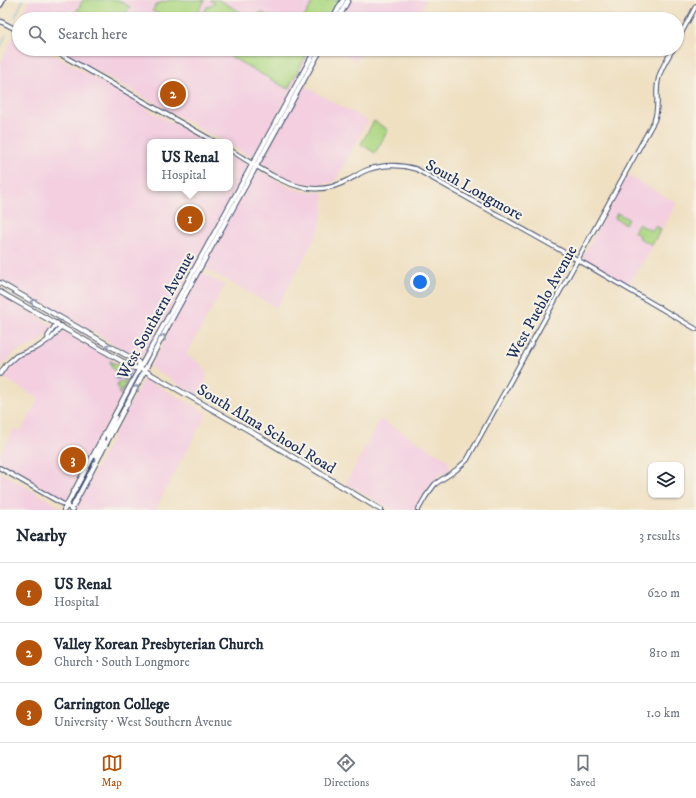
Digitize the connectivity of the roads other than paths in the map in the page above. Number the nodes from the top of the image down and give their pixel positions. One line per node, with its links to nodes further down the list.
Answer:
1 (343, 0): 4 (main road)
2 (348, 0): 5 (main road)
3 (696, 6): 8 (street)
4 (336, 12)
5 (342, 12)
6 (0, 21): 7 (street)
7 (12, 27)
8 (684, 28)
9 (63, 56): 15 (street)
10 (312, 56): 13 (main road, West Southern Avenue)
11 (317, 56): 14 (main road, West Southern Avenue)
12 (669, 56): 18 (street, West Pueblo Avenue)
13 (288, 99): 14 (main road); 17 (main road, West Southern Avenue)
14 (278, 126): 17 (main road, West Southern Avenue)
15 (210, 139)
16 (233, 152): 17 (street, South Longmore)
17 (255, 165): 18 (street, South Longmore); 25 (main road, West Southern Avenue); 26 (main road, West Southern Avenue, one-way to 17)
18 (578, 260): 23 (street, South Longmore); 35 (street, West Pueblo Avenue)
19 (0, 283): 25 (main road, South Alma School Road, one-way to 19)
20 (0, 292): 21 (main road, South Alma School Road)
21 (57, 323): 22 (main road, South Alma School Road); 24 (street)
22 (62, 326): 24 (street); 25 (main road, South Alma School Road)
23 (696, 329)
24 (48, 340): 27 (street)
25 (140, 368): 26 (main road, South Alma School Road); 28 (main road, West Southern Avenue)
26 (145, 371): 30 (main road, West Southern Avenue, one-way to 26); 34 (main road, South Alma School Road)
27 (0, 374)
28 (116, 411): 29 (main road, West Southern Avenue); 30 (main road)
29 (102, 438): 31 (main road); 33 (main road, West Southern Avenue)
30 (108, 439): 31 (main road, West Southern Avenue)
31 (94, 466): 33 (main road, West Southern Avenue)
32 (0, 468): 33 (street)
33 (69, 509)
34 (381, 510)
35 (418, 510)

